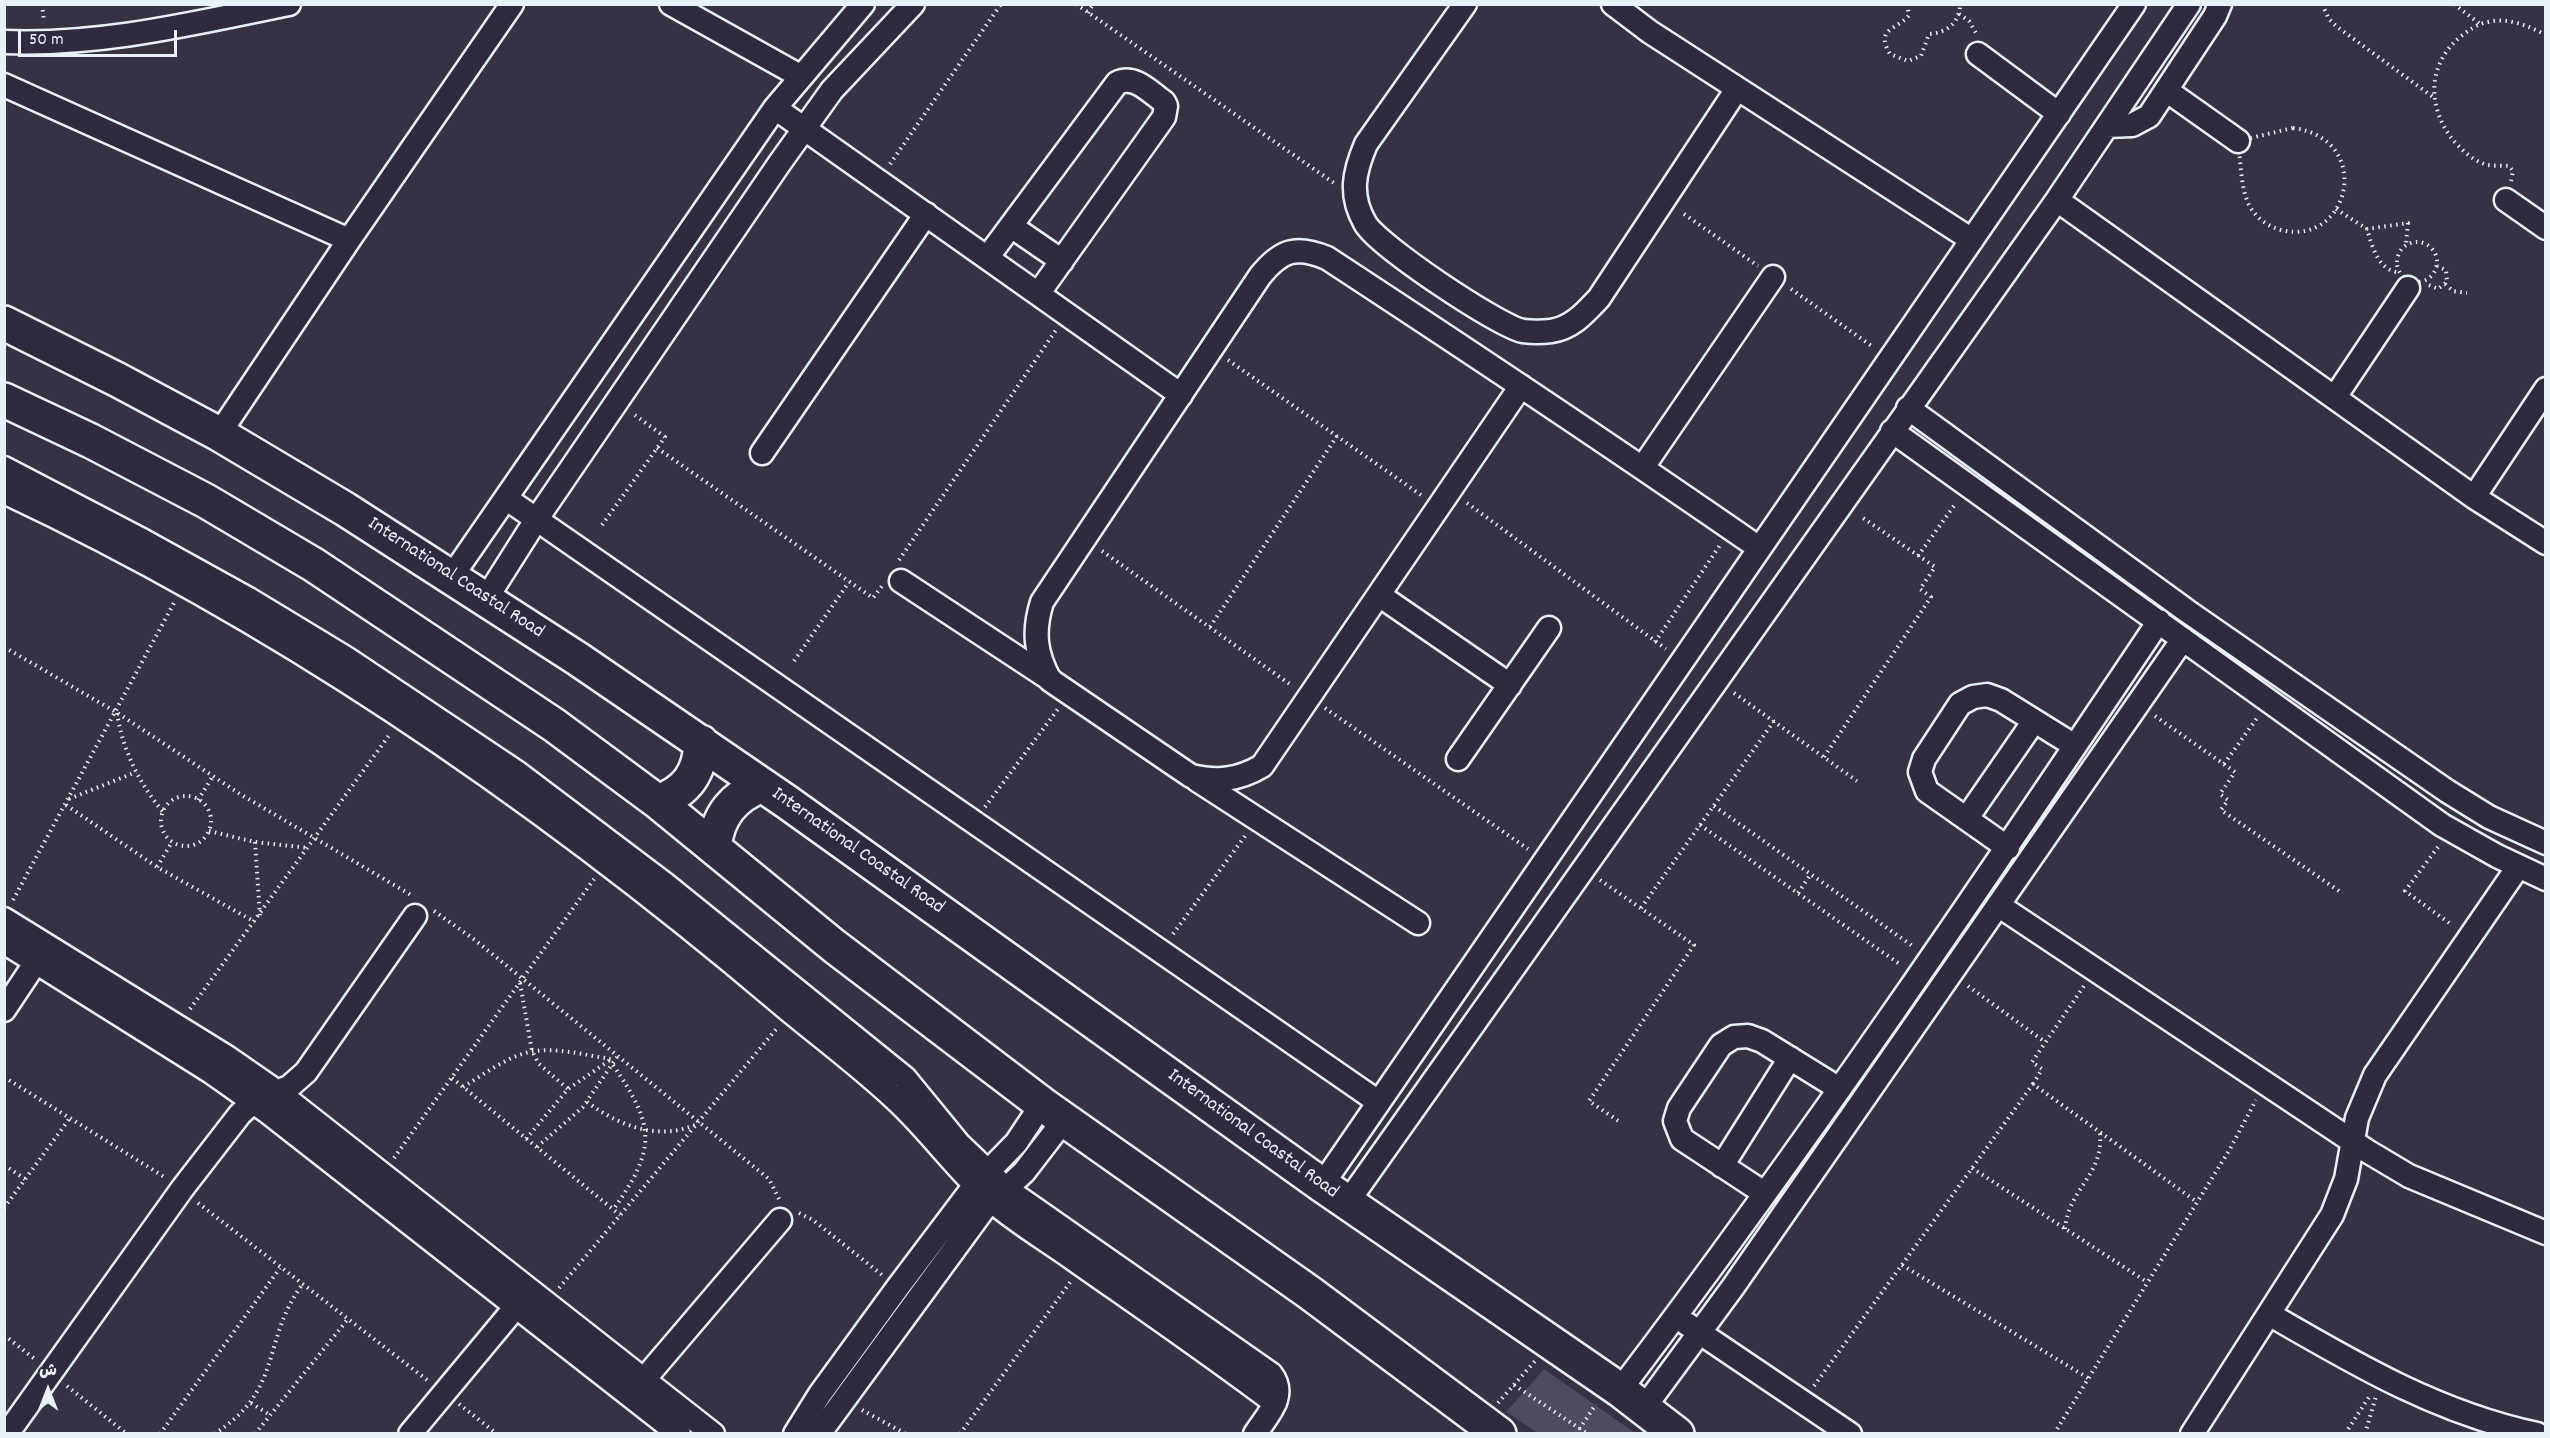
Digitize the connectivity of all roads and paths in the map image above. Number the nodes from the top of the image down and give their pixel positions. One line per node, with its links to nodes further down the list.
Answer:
1 (289, 4): 21 (street)
2 (512, 4): 42 (street)
3 (671, 4): 23 (street)
4 (863, 4): 23 (street)
5 (913, 4): 31 (street)
6 (1001, 4): 33 (path)
7 (1076, 4): 18 (path)
8 (1093, 4): 18 (path)
9 (1465, 4): 34 (street)
10 (1613, 4): 25 (street)
11 (1907, 4): 12 (path)
12 (1960, 4)
13 (2134, 4): 29 (street)
14 (2189, 4): 30 (street)
15 (2220, 4): 26 (street)
16 (2322, 4): 27 (path)
17 (2454, 4): 19 (path)
18 (1088, 13): 34 (path)
19 (2480, 24): 20 (path); 27 (path)
20 (2546, 35)
21 (4, 42)
22 (1978, 54): 29 (street)
23 (801, 76): 28 (street)
24 (4, 85): 42 (street)
25 (1737, 89): 34 (street); 43 (street)
26 (2166, 90): 30 (street); 32 (street)
27 (2434, 98): 36 (path)
28 (775, 108): 31 (street); 73 (street)
29 (2059, 114): 43 (street)
30 (2107, 126): 35 (street)
31 (805, 129): 33 (street); 61 (street)
32 (2238, 141): 37 (path); 37 (path)
33 (879, 181): 38 (street)
34 (1355, 187)
35 (2057, 200): 59 (street); 62 (street)
36 (2506, 200): 40 (street)
37 (2336, 209): 41 (path)
38 (926, 214): 45 (street); 67 (street)
39 (1011, 226): 45 (street); 46 (street); 46 (street)
40 (2546, 228)
41 (2367, 229): 44 (path); 49 (path)
42 (348, 240): 64 (street)
43 (1972, 240): 80 (street)
44 (2406, 244): 47 (path); 49 (path)
45 (987, 258): 52 (street)
46 (1062, 261): 52 (street)
47 (2438, 266): 49 (path); 50 (path)
48 (1773, 277): 68 (street)
49 (2412, 280): 50 (path); 59 (street)
50 (2445, 284): 51 (path)
51 (2467, 293)
52 (1038, 294): 53 (street)
53 (1067, 314): 58 (street); 83 (path)
54 (4, 323): 64 (highway, International Coastal Road)
55 (1212, 349): 56 (street); 58 (street); 65 (path)
56 (1521, 386): 68 (street); 74 (street)
57 (2546, 389): 72 (street)
58 (1181, 395): 96 (street)
59 (2335, 397): 72 (street)
60 (4, 400): 119 (highway)
61 (617, 402): 66 (path); 76 (street)
62 (1908, 408): 63 (street); 116 (street)
63 (1892, 431): 70 (street); 75 (street)
64 (219, 434): 82 (highway, International Coastal Road)
65 (1337, 436): 74 (path); 89 (path)
66 (657, 448): 77 (path); 84 (path)
67 (762, 453)
68 (1643, 467): 78 (street)
69 (4, 468): 194 (street)
70 (1968, 485): 81 (path); 88 (street)
71 (4, 492): 85 (street)
72 (2474, 497): 79 (street)
73 (507, 499): 76 (street); 82 (street)
74 (1444, 499): 86 (street); 92 (path)
75 (1841, 503): 81 (path); 97 (street)
76 (536, 520): 87 (street); 126 (street)
77 (602, 525)
78 (1731, 529): 80 (street); 92 (path)
79 (2546, 543)
80 (1759, 548): 95 (street)
81 (1918, 556): 108 (path)
82 (452, 576): 87 (highway, International Coastal Road)
83 (893, 576): 84 (path); 96 (street)
84 (849, 582): 94 (path)
85 (183, 586): 102 (path); 103 (street)
86 (1379, 595): 98 (street); 113 (street)
87 (486, 599): 106 (highway, International Coastal Road)
88 (2159, 621): 91 (street); 107 (street)
89 (1209, 627)
90 (1549, 628): 98 (street)
91 (2183, 639): 100 (street); 101 (street)
92 (1655, 642): 95 (path)
93 (4, 647): 102 (path)
94 (794, 661)
95 (1681, 661): 177 (street)
96 (1050, 680): 99 (street)
97 (1716, 680): 104 (path); 140 (street)
98 (1510, 685): 109 (street)
99 (1070, 693): 113 (street); 126 (path)
100 (2269, 700): 110 (path); 123 (street)
101 (2138, 704): 110 (path); 145 (street)
102 (116, 712): 111 (path); 112 (path); 117 (path)
103 (401, 718): 130 (path); 137 (street)
104 (1774, 721): 108 (path); 121 (path)
105 (2034, 721): 107 (street); 124 (street); 124 (street)
106 (701, 742): 115 (highway, International Coastal Road); 119 (highway)
107 (2075, 746): 136 (street)
108 (1824, 757): 114 (path)
109 (1458, 759)
110 (2224, 764): 143 (path)
111 (136, 772): 117 (path); 122 (path)
112 (213, 776): 118 (path); 130 (path)
113 (1191, 776): 125 (street)
114 (1857, 781)
115 (762, 785): 134 (highway); 198 (highway, International Coastal Road)
116 (2447, 792): 123 (street); 133 (street)
117 (68, 799): 120 (path)
118 (198, 800): 122 (path); 129 (path)
119 (658, 802): 134 (highway)
120 (66, 805): 138 (path); 148 (path)
121 (1714, 806): 127 (path); 141 (path)
122 (163, 812): 131 (path)
123 (2432, 817): 128 (street)
124 (1967, 818): 136 (street)
125 (1257, 819): 151 (street); 154 (path)
126 (974, 822): 154 (street)
127 (1700, 825): 144 (path); 147 (path)
128 (2451, 830): 139 (street); 152 (path)
129 (209, 831): 131 (path); 132 (path)
130 (317, 838): 135 (path); 146 (path)
131 (172, 842): 138 (path)
132 (255, 842): 135 (path); 149 (path)
133 (2546, 843)
134 (714, 847): 180 (highway)
135 (310, 848): 149 (path)
136 (2008, 848): 156 (street)
137 (607, 862): 159 (path); 161 (street)
138 (157, 867): 150 (path)
139 (2518, 867): 142 (street); 152 (street)
140 (1583, 868): 147 (path); 198 (street)
141 (1811, 874): 144 (path); 156 (path)
142 (2546, 879)
143 (2343, 893)
144 (1798, 894): 156 (path)
145 (1998, 905): 157 (street); 158 (street)
146 (419, 906): 159 (path); 176 (street)
147 (1641, 908): 182 (path)
148 (7, 913): 162 (street)
149 (260, 916): 150 (path)
150 (255, 922): 162 (path)
151 (1418, 924)
152 (2470, 938): 187 (street)
153 (4, 942): 155 (street)
154 (1160, 951): 177 (street)
155 (36, 962): 160 (street); 178 (street)
156 (1924, 968): 174 (street)
157 (2094, 970): 163 (path); 171 (street)
158 (1951, 973): 163 (path); 216 (street)
159 (521, 981): 164 (path); 165 (path); 170 (path)
160 (4, 1010)
161 (791, 1012): 183 (path); 194 (street)
162 (177, 1027): 176 (street)
163 (2045, 1042): 172 (path)
164 (532, 1051): 167 (path); 173 (path); 175 (path)
165 (616, 1057): 167 (path); 168 (path); 183 (path)
166 (1790, 1058): 174 (street); 190 (street); 190 (street)
167 (611, 1059): 175 (path)
168 (613, 1065): 179 (path); 184 (path)
169 (4, 1077): 181 (path)
170 (452, 1078): 173 (path); 192 (path)
171 (2264, 1083): 187 (street); 199 (path)
172 (2033, 1084): 185 (path); 191 (path)
173 (463, 1087): 186 (path)
174 (1839, 1088): 196 (street)
175 (568, 1089): 186 (path)
176 (279, 1093): 178 (street); 192 (street)
177 (1377, 1101): 198 (street)
178 (253, 1102): 195 (street); 212 (street)
179 (587, 1102): 184 (path); 188 (path)
180 (1053, 1112): 194 (street); 197 (street); 229 (highway)
181 (70, 1118): 193 (path); 195 (path)
182 (1620, 1122)
183 (698, 1123): 184 (path); 202 (path); 203 (path)
184 (646, 1130): 201 (path)
185 (2100, 1132): 199 (path); 204 (path)
186 (526, 1139): 188 (path)
187 (2352, 1142): 205 (street); 213 (street)
188 (537, 1147): 201 (path)
189 (4, 1165): 193 (path)
190 (1722, 1166): 196 (street)
191 (1972, 1168): 204 (path); 207 (path)
192 (383, 1173): 212 (street)
193 (25, 1179): 200 (path)
194 (981, 1179): 197 (street); 211 (street)
195 (182, 1189): 208 (path); 231 (street)
196 (1764, 1193): 214 (street)
197 (998, 1194): 206 (street); 224 (street); 227 (street)
198 (1334, 1194): 217 (highway, International Coastal Road)
199 (2197, 1202): 209 (path)
200 (4, 1208)
201 (613, 1210): 203 (path)
202 (785, 1211): 211 (path); 221 (street)
203 (620, 1215): 212 (path)
204 (2065, 1229): 209 (path)
205 (2546, 1233)
206 (1082, 1265): 227 (street); 242 (path)
207 (1902, 1265): 218 (path); 225 (path)
208 (280, 1268): 210 (path); 232 (path)
209 (2147, 1282): 218 (path)
210 (302, 1284): 215 (path); 226 (path)
211 (898, 1287): 239 (street)
212 (531, 1299): 221 (street); 221 (street); 222 (street)
213 (2269, 1314): 219 (street); 249 (street)
214 (1675, 1317): 216 (street); 223 (street)
215 (348, 1319): 222 (path); 228 (path)
216 (1700, 1332): 223 (street); 225 (street)
217 (1550, 1343): 220 (path); 223 (highway, International Coastal Road)
218 (2088, 1378): 248 (path)
219 (2381, 1378): 250 (path); 251 (path); 252 (street)
220 (1514, 1385): 229 (path); 230 (path)
221 (637, 1387): 237 (street); 238 (street)
222 (444, 1392): 235 (street); 236 (path)
223 (1624, 1394): 230 (path); 246 (highway, International Coastal Road)
224 (844, 1400): 240 (street); 241 (path)
225 (1803, 1402): 247 (street)
226 (251, 1403): 228 (path); 233 (path)
227 (1275, 1403): 243 (street)
228 (270, 1415): 234 (path)
229 (1491, 1428)
230 (1580, 1428): 244 (path); 245 (path)
231 (8, 1434)
232 (160, 1434)
233 (214, 1434)
234 (255, 1434)
235 (410, 1434)
236 (496, 1434)
237 (679, 1434)
238 (712, 1434)
239 (795, 1434)
240 (819, 1434)
241 (906, 1434)
242 (960, 1434)
243 (1255, 1434)
244 (1576, 1434)
245 (1588, 1434)
246 (1677, 1434)
247 (1850, 1434)
248 (2054, 1434)
249 (2192, 1434)
250 (2345, 1434)
251 (2365, 1434)
252 (2536, 1434)

